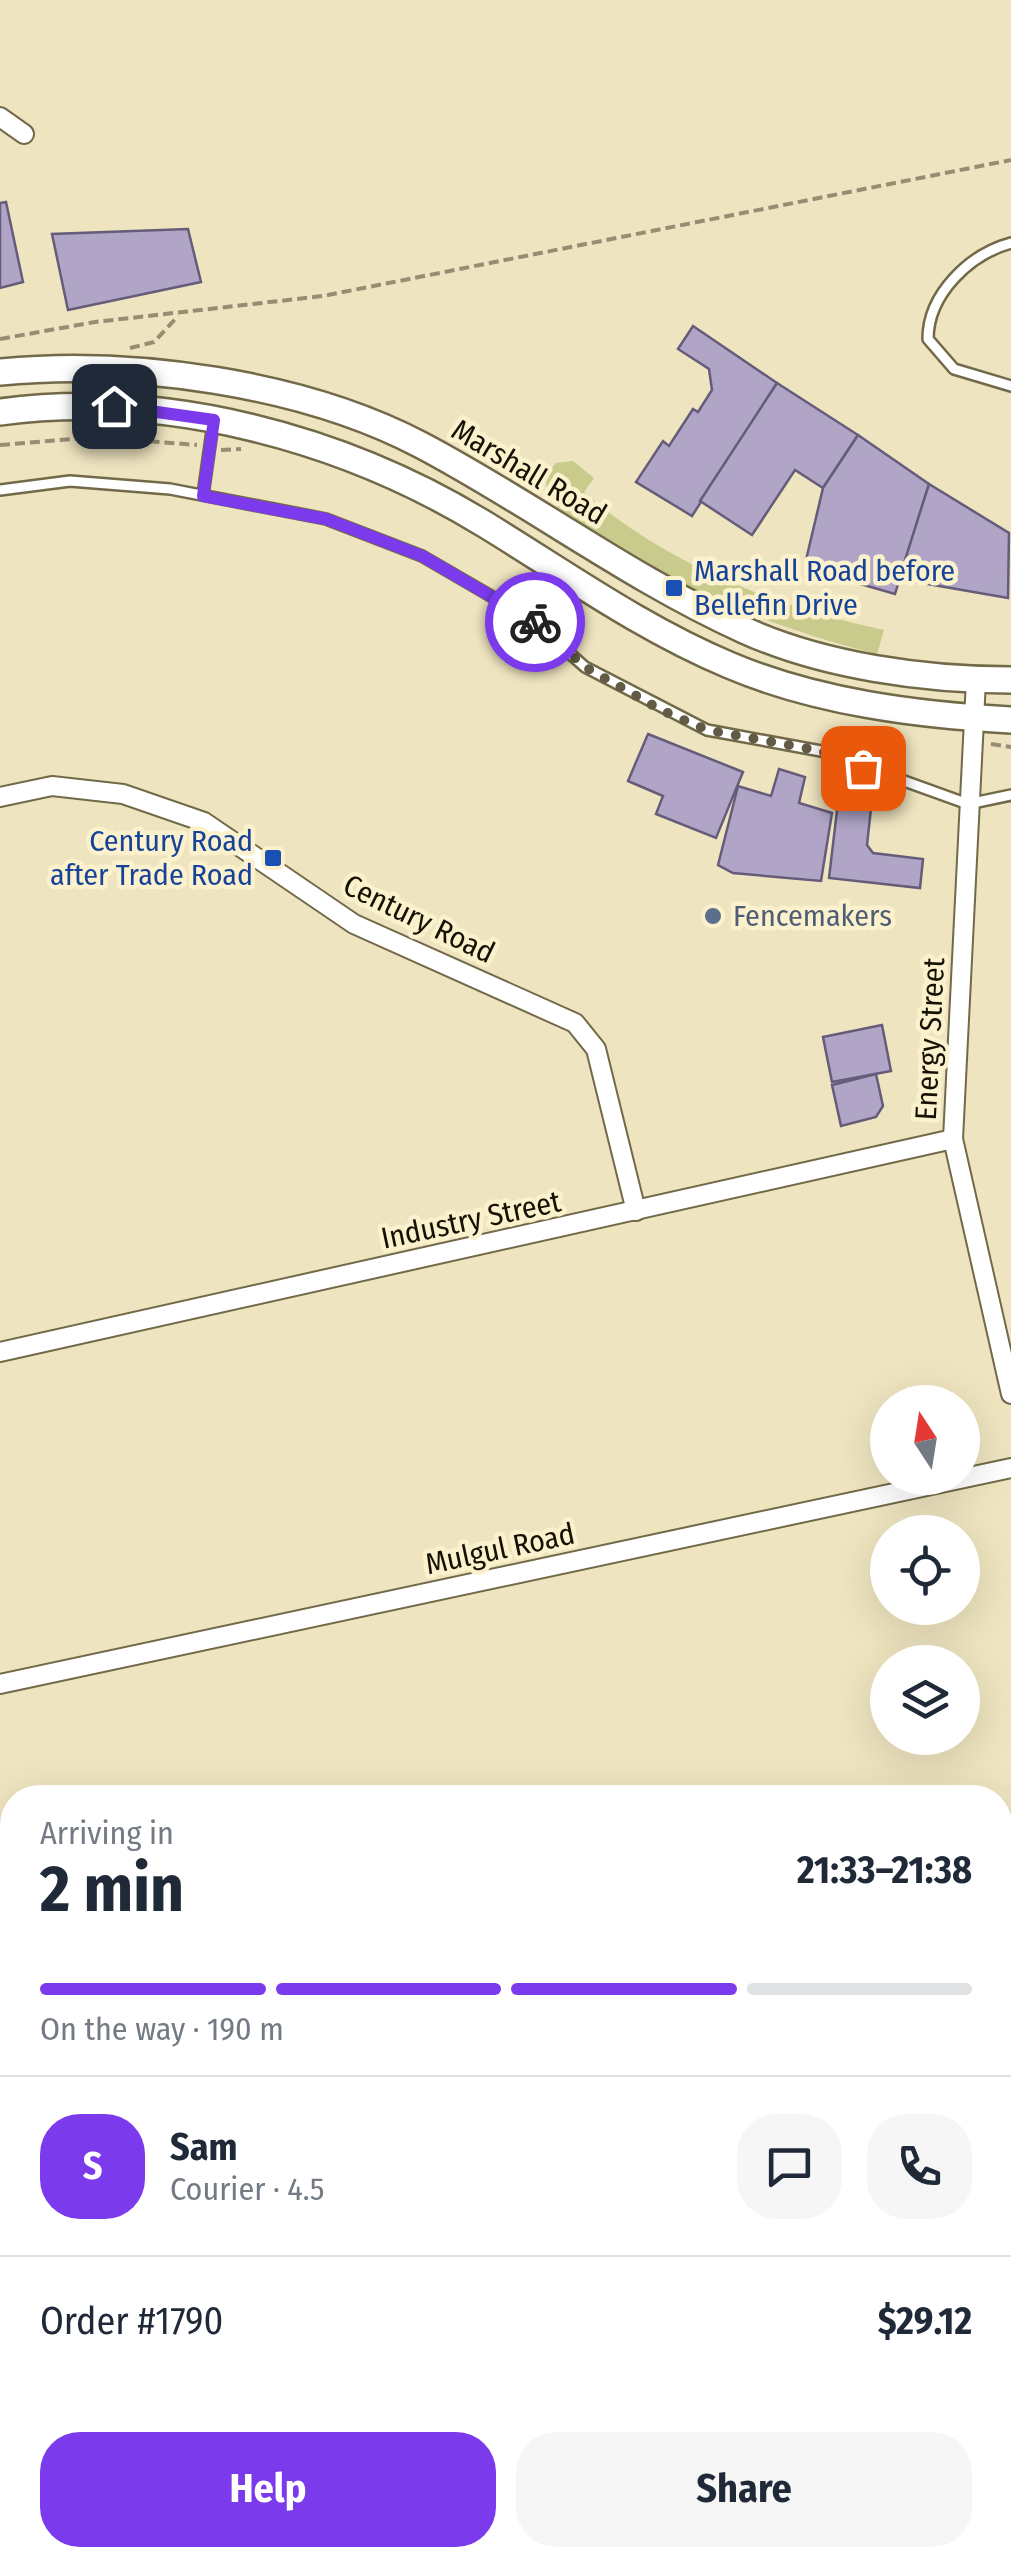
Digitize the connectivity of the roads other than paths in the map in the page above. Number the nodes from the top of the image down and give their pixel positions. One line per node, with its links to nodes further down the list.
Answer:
1 (0, 117): 2 (street)
2 (24, 134)
3 (1011, 244): 5 (lane)
4 (0, 372): 10 (main road, Marshall Road)
5 (1011, 386)
6 (0, 412): 7 (main road)
7 (214, 420): 9 (lane); 11 (main road)
8 (0, 490): 9 (lane)
9 (203, 496): 18 (lane)
10 (512, 499): 11 (main road); 12 (main road, Marshall Road)
11 (491, 529): 15 (main road)
12 (976, 680): 13 (main road, Marshall Road); 15 (street, Energy Street)
13 (1011, 680)
14 (1011, 720): 15 (main road)
15 (974, 729): 18 (street, Energy Street)
16 (1011, 796): 18 (lane)
17 (0, 797): 20 (street, Century Road)
18 (968, 804): 19 (street, Energy Street)
19 (953, 1139): 20 (street, Industry Street); 22 (street, Energy Street)
20 (636, 1212): 21 (street, Industry Street)
21 (0, 1352)
22 (1011, 1394)
23 (1011, 1468): 24 (street, Mulgul Road)
24 (0, 1684)

